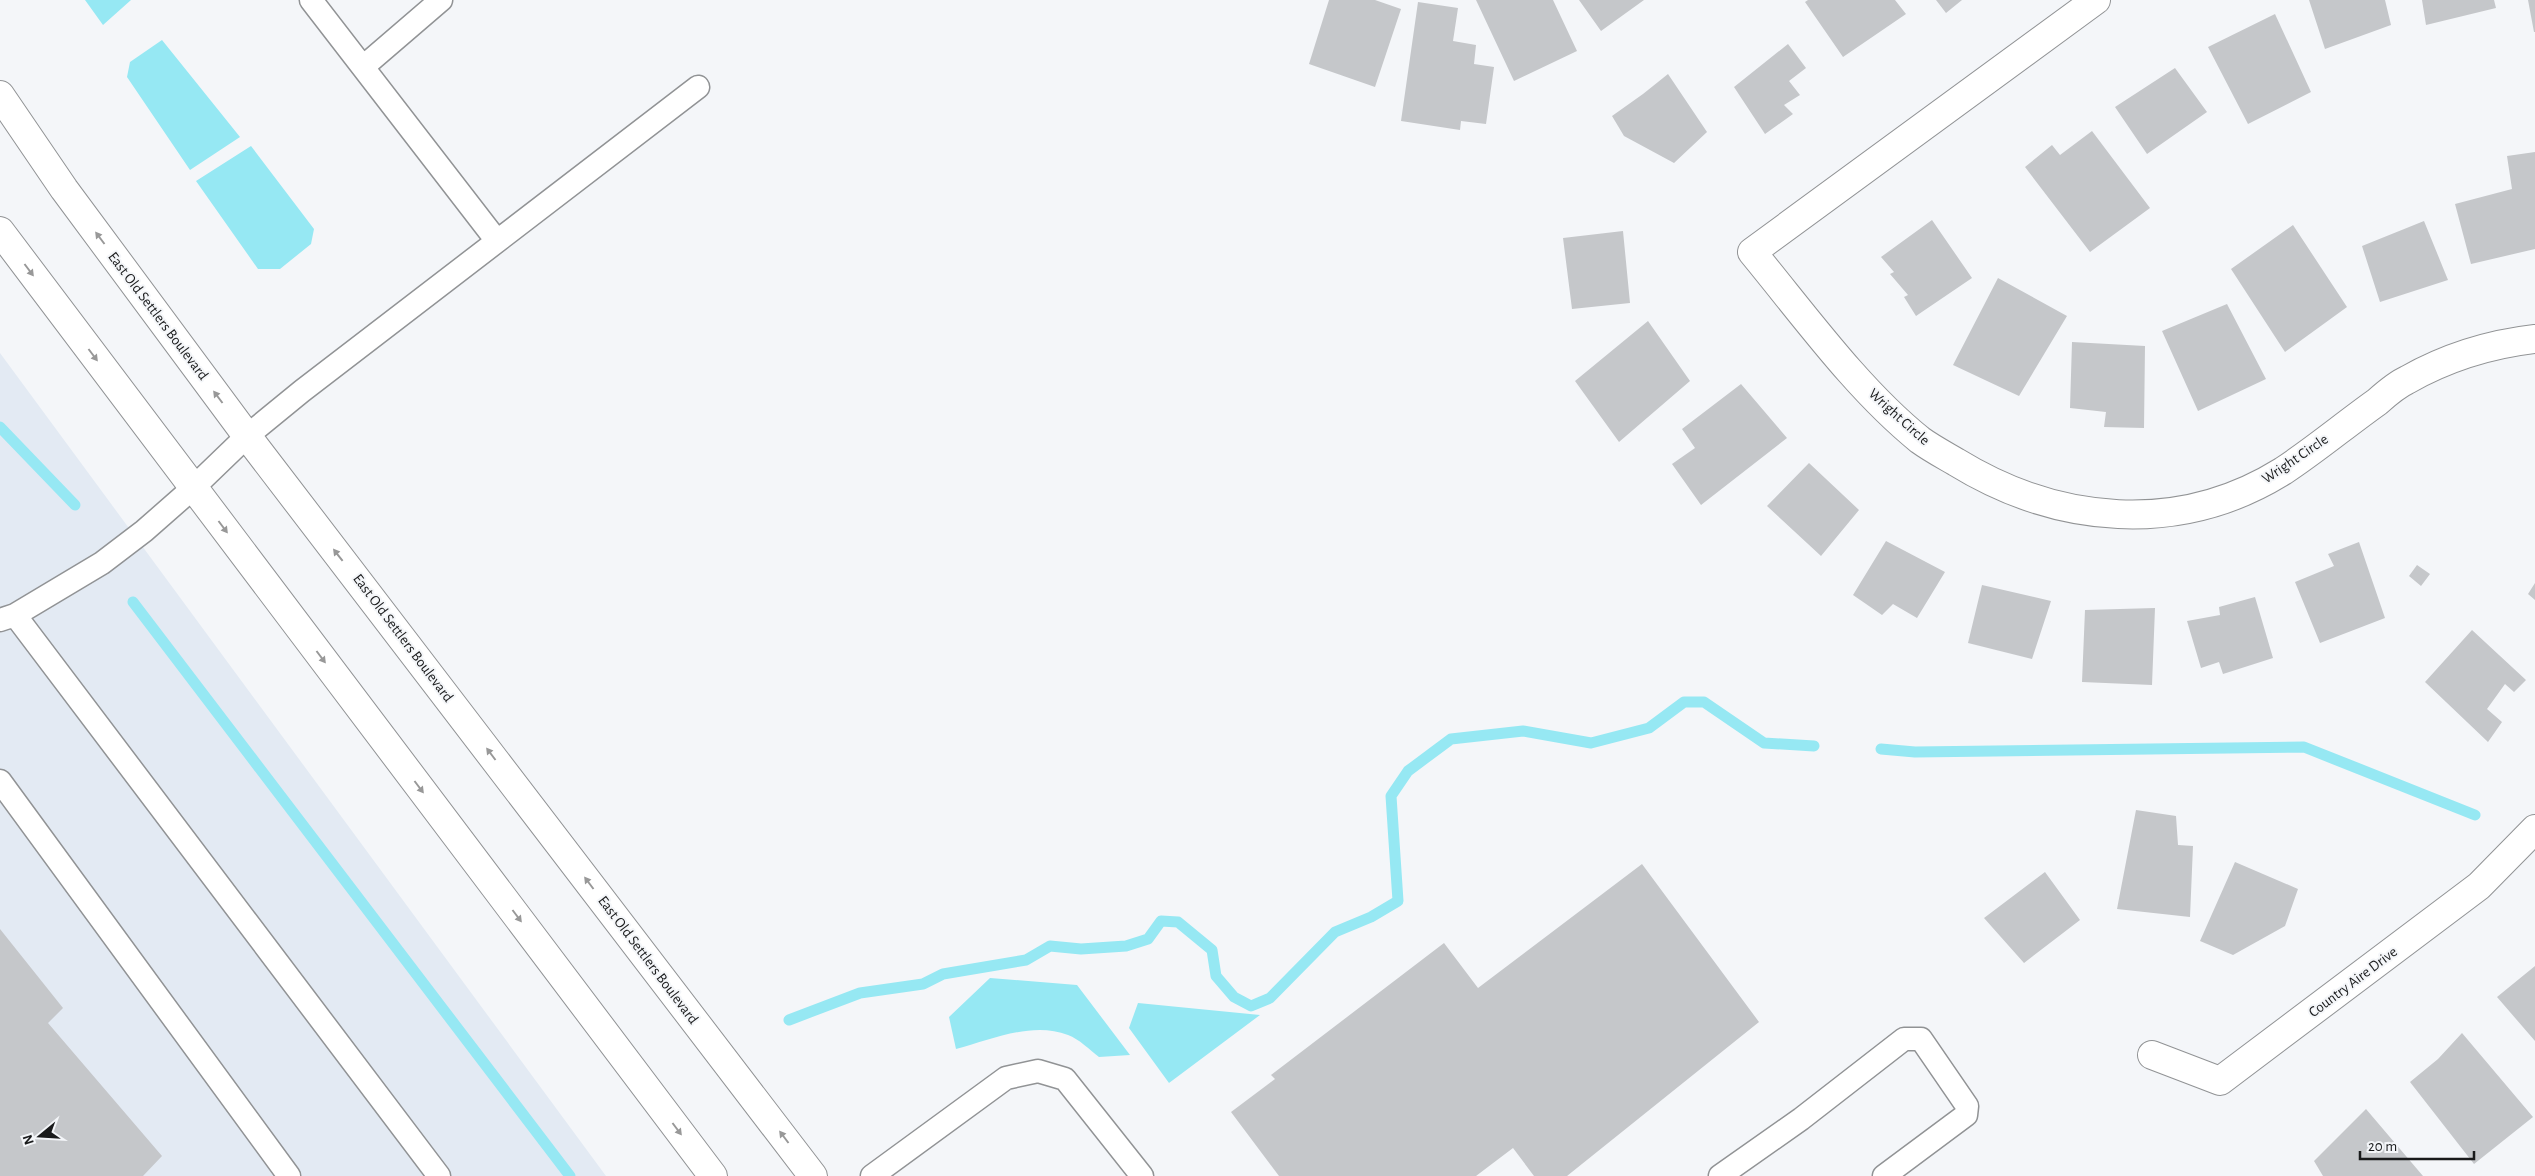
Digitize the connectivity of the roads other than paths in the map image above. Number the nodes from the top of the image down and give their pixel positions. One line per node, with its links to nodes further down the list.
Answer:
1 (311, 0): 4 (lane)
2 (441, 0): 4 (lane)
3 (2096, 0): 9 (main road, Wright Circle)
4 (363, 67): 8 (lane)
5 (698, 87): 8 (lane)
6 (0, 95): 10 (main road, East Old Settlers Boulevard, one-way to 6)
7 (0, 231): 11 (main road, one-way to 11)
8 (497, 241): 10 (lane)
9 (2535, 339)
10 (247, 436): 11 (lane); 19 (main road, East Old Settlers Boulevard, one-way to 10)
11 (193, 488): 12 (lane); 18 (main road, one-way to 18)
12 (8, 618): 17 (lane)
13 (0, 781): 16 (lane)
14 (2535, 829): 15 (main road, Country Aire Drive)
15 (2152, 1055)
16 (290, 1176)
17 (438, 1176)
18 (713, 1176)
19 (813, 1176)
20 (872, 1176): 21 (lane)
21 (1142, 1176)
22 (1720, 1176): 23 (lane)
23 (1884, 1176)

